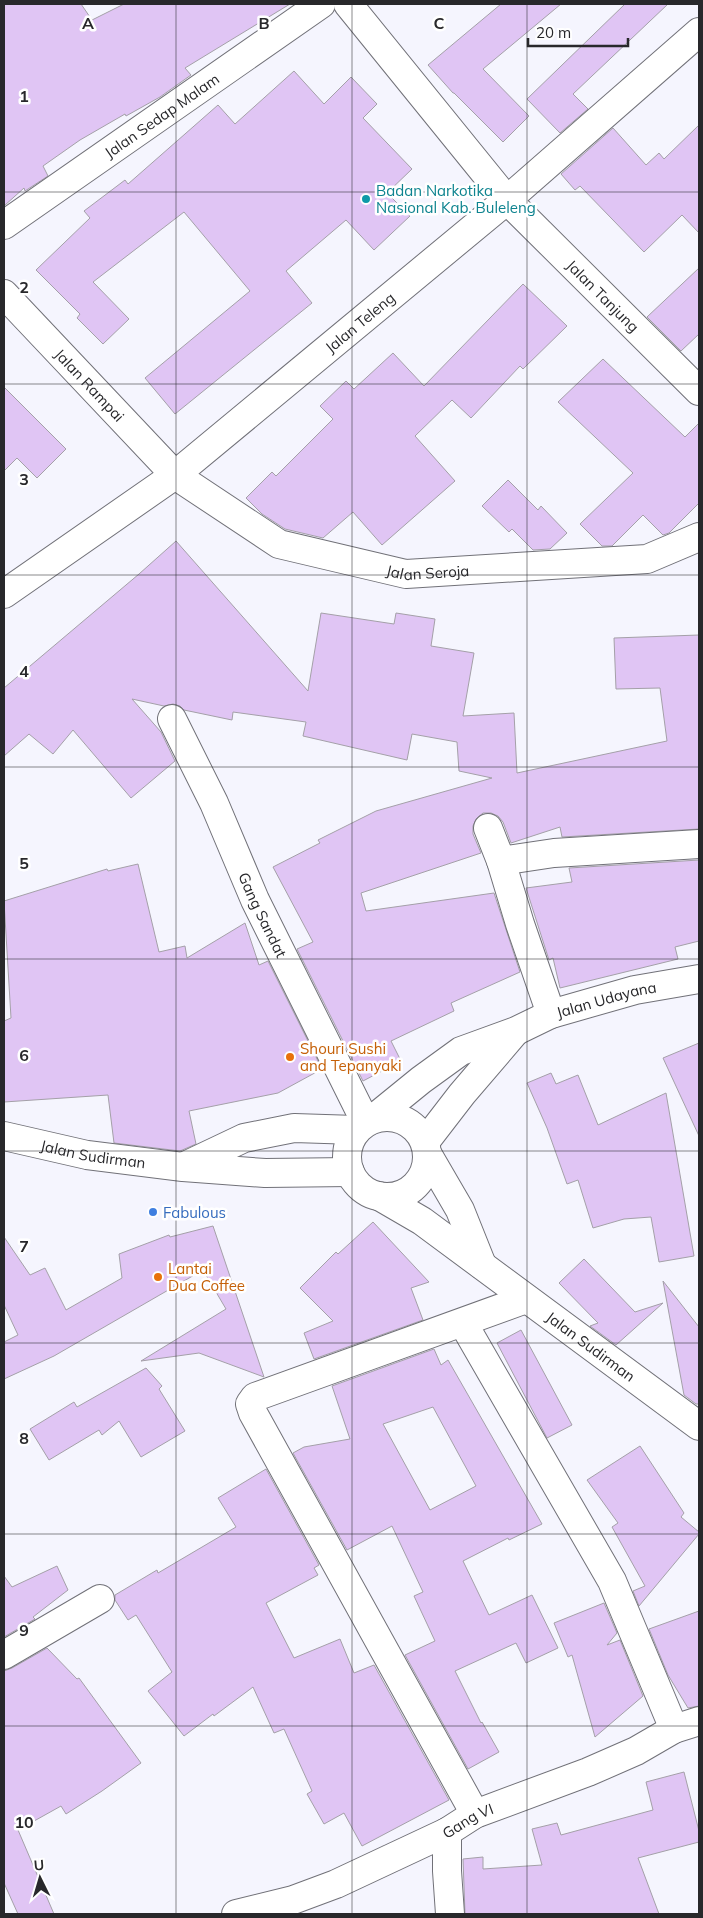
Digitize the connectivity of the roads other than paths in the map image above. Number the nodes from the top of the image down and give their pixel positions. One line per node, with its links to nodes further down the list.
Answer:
1 (321, 4): 5 (street, Jalan Sedap Malam)
2 (348, 4): 4 (street)
3 (699, 32): 4 (street, Jalan Teleng)
4 (506, 200): 7 (street, Jalan Tanjung); 8 (street, Jalan Teleng)
5 (4, 225)
6 (4, 294): 8 (street, Jalan Rampai)
7 (699, 391)
8 (175, 475): 9 (street, Jalan Seroja); 10 (street, Jalan Teleng)
9 (699, 537)
10 (4, 594)
11 (172, 719): 18 (street, Gang Sandat)
12 (488, 828): 14 (street)
13 (699, 844): 14 (street)
14 (501, 861): 16 (street)
15 (699, 979): 16 (street, Jalan Udayana)
16 (551, 1014): 17 (street, Jalan Udayana)
17 (516, 1031): 18 (street, Jalan Udayana); 20 (street, Jalan Udayana)
18 (364, 1121): 20 (street); 21 (street); 22 (street)
19 (4, 1136): 21 (street, Jalan Sudirman)
20 (426, 1149): 23 (street); 24 (street)
21 (184, 1167): 22 (street, Jalan Sudirman)
22 (350, 1172): 23 (street)
23 (379, 1196): 24 (street, Jalan Sudirman)
24 (483, 1266): 25 (street, Jalan Sudirman)
25 (526, 1299): 26 (street); 27 (street, Jalan Sudirman)
26 (463, 1323): 30 (street); 31 (street)
27 (699, 1426)
28 (100, 1599): 29 (street)
29 (4, 1655)
30 (687, 1725): 31 (street, Gang VI)
31 (475, 1814): 32 (street, Gang VI)
32 (447, 1832): 33 (street, Gang VI); 34 (street)
33 (236, 1914)
34 (450, 1914)

